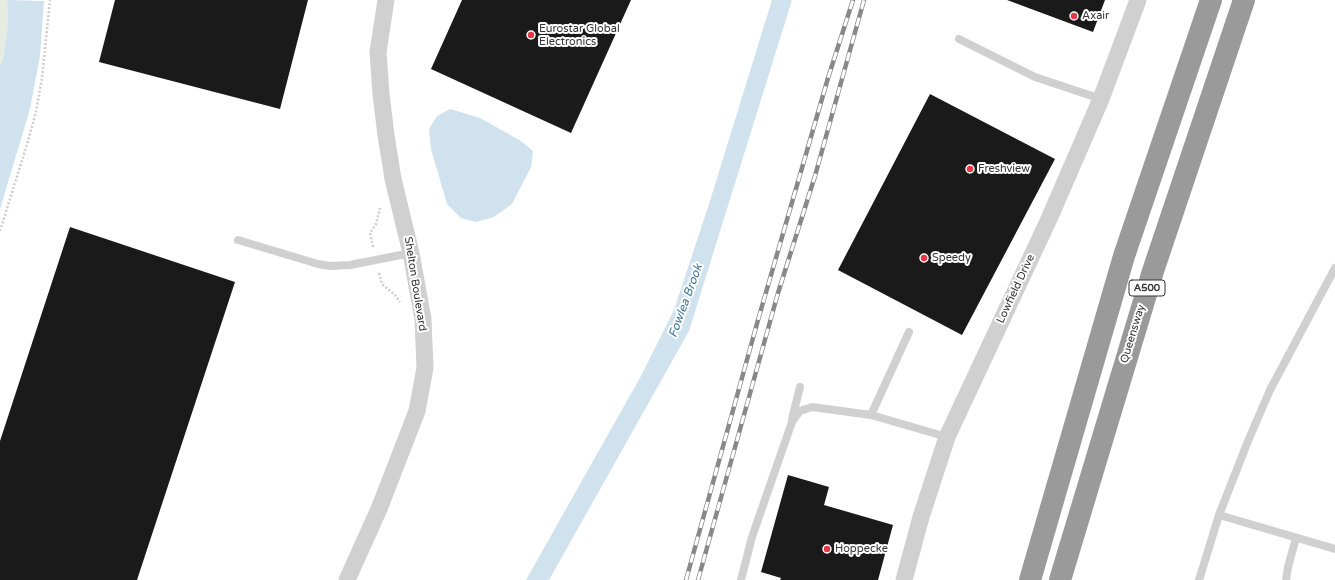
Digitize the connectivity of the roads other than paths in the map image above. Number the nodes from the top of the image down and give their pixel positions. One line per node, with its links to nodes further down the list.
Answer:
1 (386, 0): 8 (street, Shelton Boulevard)
2 (1138, 0): 6 (street, Lowfield Drive)
3 (1212, 0): 15 (highway, A500)
4 (1244, 0): 24 (highway, Queensway / A500)
5 (959, 39): 6 (lane)
6 (1101, 99): 14 (street, Lowfield Drive)
7 (238, 240): 8 (lane)
8 (412, 253): 19 (street, Shelton Boulevard)
9 (1335, 268): 16 (lane)
10 (909, 332): 12 (lane)
11 (800, 387): 13 (lane)
12 (871, 415): 13 (lane); 14 (lane)
13 (792, 422): 20 (lane)
14 (946, 437): 21 (street, Lowfield Drive)
15 (1068, 449): 22 (highway); 23 (highway, A500)
16 (1219, 515): 17 (lane); 25 (lane)
17 (1296, 538): 18 (lane); 26 (lane)
18 (1335, 549)
19 (347, 580)
20 (741, 580)
21 (904, 580)
22 (1023, 580)
23 (1030, 580)
24 (1060, 580)
25 (1200, 580)
26 (1286, 580)

